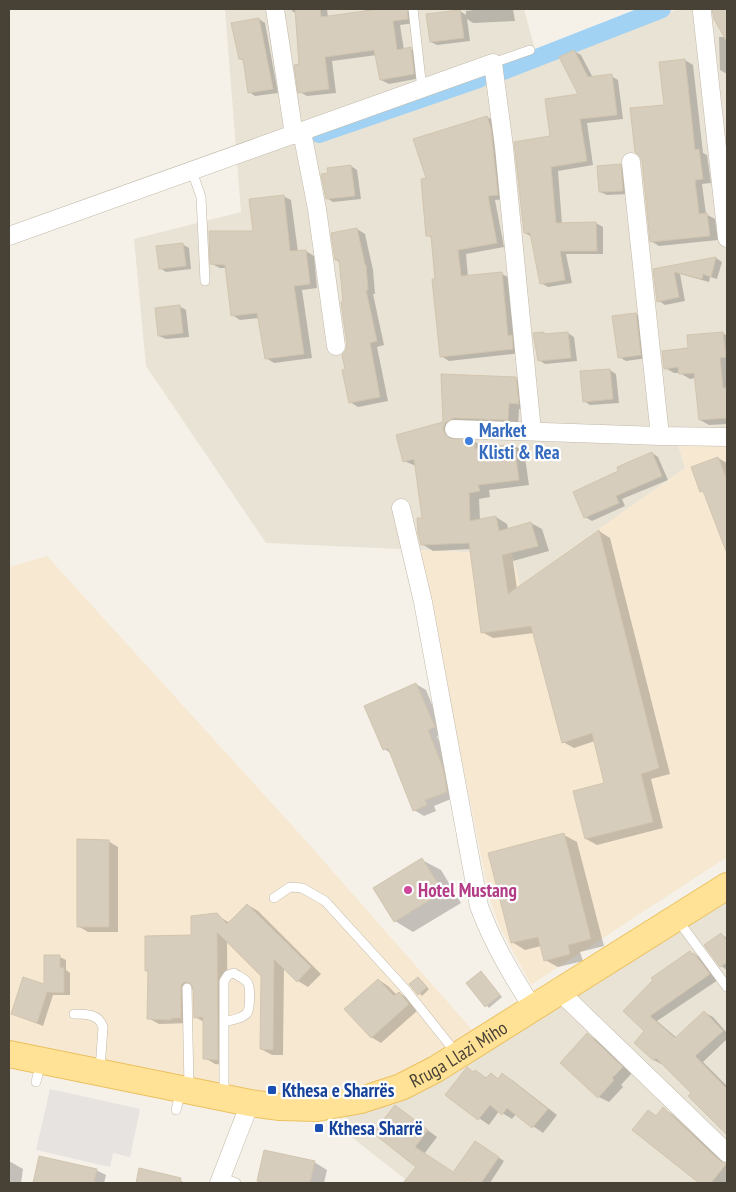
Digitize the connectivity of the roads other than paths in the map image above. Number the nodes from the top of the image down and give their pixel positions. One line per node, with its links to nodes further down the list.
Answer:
1 (275, 9): 7 (street)
2 (413, 9): 6 (lane)
3 (702, 12): 11 (street)
4 (530, 50): 5 (lane)
5 (493, 63): 6 (street); 15 (street)
6 (422, 89): 7 (street)
7 (298, 134): 9 (street); 13 (street)
8 (631, 162): 16 (street)
9 (192, 171): 10 (street); 12 (lane)
10 (9, 236)
11 (727, 238)
12 (205, 281)
13 (336, 346)
14 (454, 429): 15 (street)
15 (532, 431): 16 (street)
16 (660, 436): 17 (street)
17 (727, 437)
18 (401, 508): 25 (street)
19 (727, 886): 21 (main road, Rruga Llazi Miho)
20 (274, 898): 29 (lane)
21 (677, 918): 22 (lane); 24 (main road, Rruga Llazi Miho)
22 (727, 987)
23 (187, 988): 31 (lane)
24 (559, 992): 25 (main road, Rruga Llazi Miho); 34 (street)
25 (533, 1008): 29 (main road, Rruga Llazi Miho)
26 (74, 1014): 30 (lane)
27 (224, 1022): 27 (lane); 32 (lane)
28 (9, 1054): 30 (main road, Rruga Llazi Miho)
29 (458, 1056): 33 (main road, Rruga Llazi Miho)
30 (100, 1072): 31 (main road, Rruga Llazi Miho)
31 (182, 1096): 32 (main road, Rruga Llazi Miho)
32 (224, 1098): 33 (main road, Rruga Llazi Miho)
33 (250, 1103): 35 (street)
34 (727, 1153)
35 (225, 1181)

